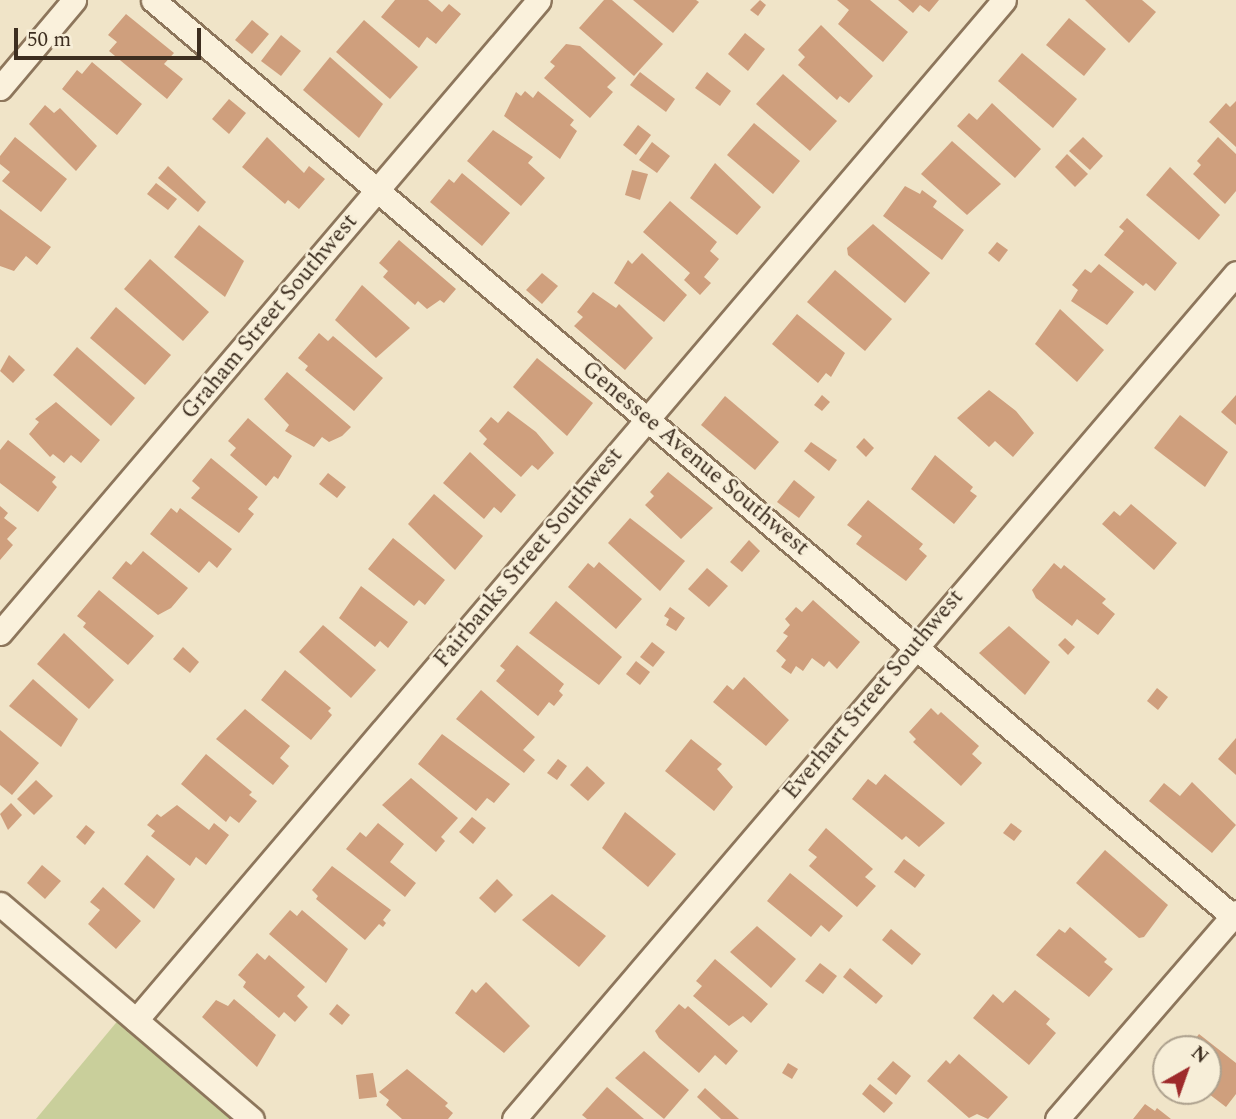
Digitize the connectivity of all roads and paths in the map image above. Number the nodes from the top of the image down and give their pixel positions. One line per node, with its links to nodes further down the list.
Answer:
1 (75, 0): 5 (street)
2 (153, 0): 6 (street, Genessee Avenue Southwest)
3 (539, 0): 6 (street, Graham Street Southwest)
4 (1004, 0): 8 (street, Fairbanks Street Southwest)
5 (0, 88)
6 (377, 191): 8 (street, Genessee Avenue Southwest); 9 (street, Graham Street Southwest)
7 (1236, 273): 10 (street, Everhart Street Southwest)
8 (647, 419): 10 (street, Genessee Avenue Southwest); 13 (street, Fairbanks Street Southwest)
9 (0, 633)
10 (916, 646): 12 (street, Genessee Avenue Southwest); 15 (street, Everhart Street Southwest)
11 (0, 904): 13 (street)
12 (1235, 915): 16 (street)
13 (136, 1020): 14 (street)
14 (252, 1119)
15 (514, 1119)
16 (1057, 1119)

